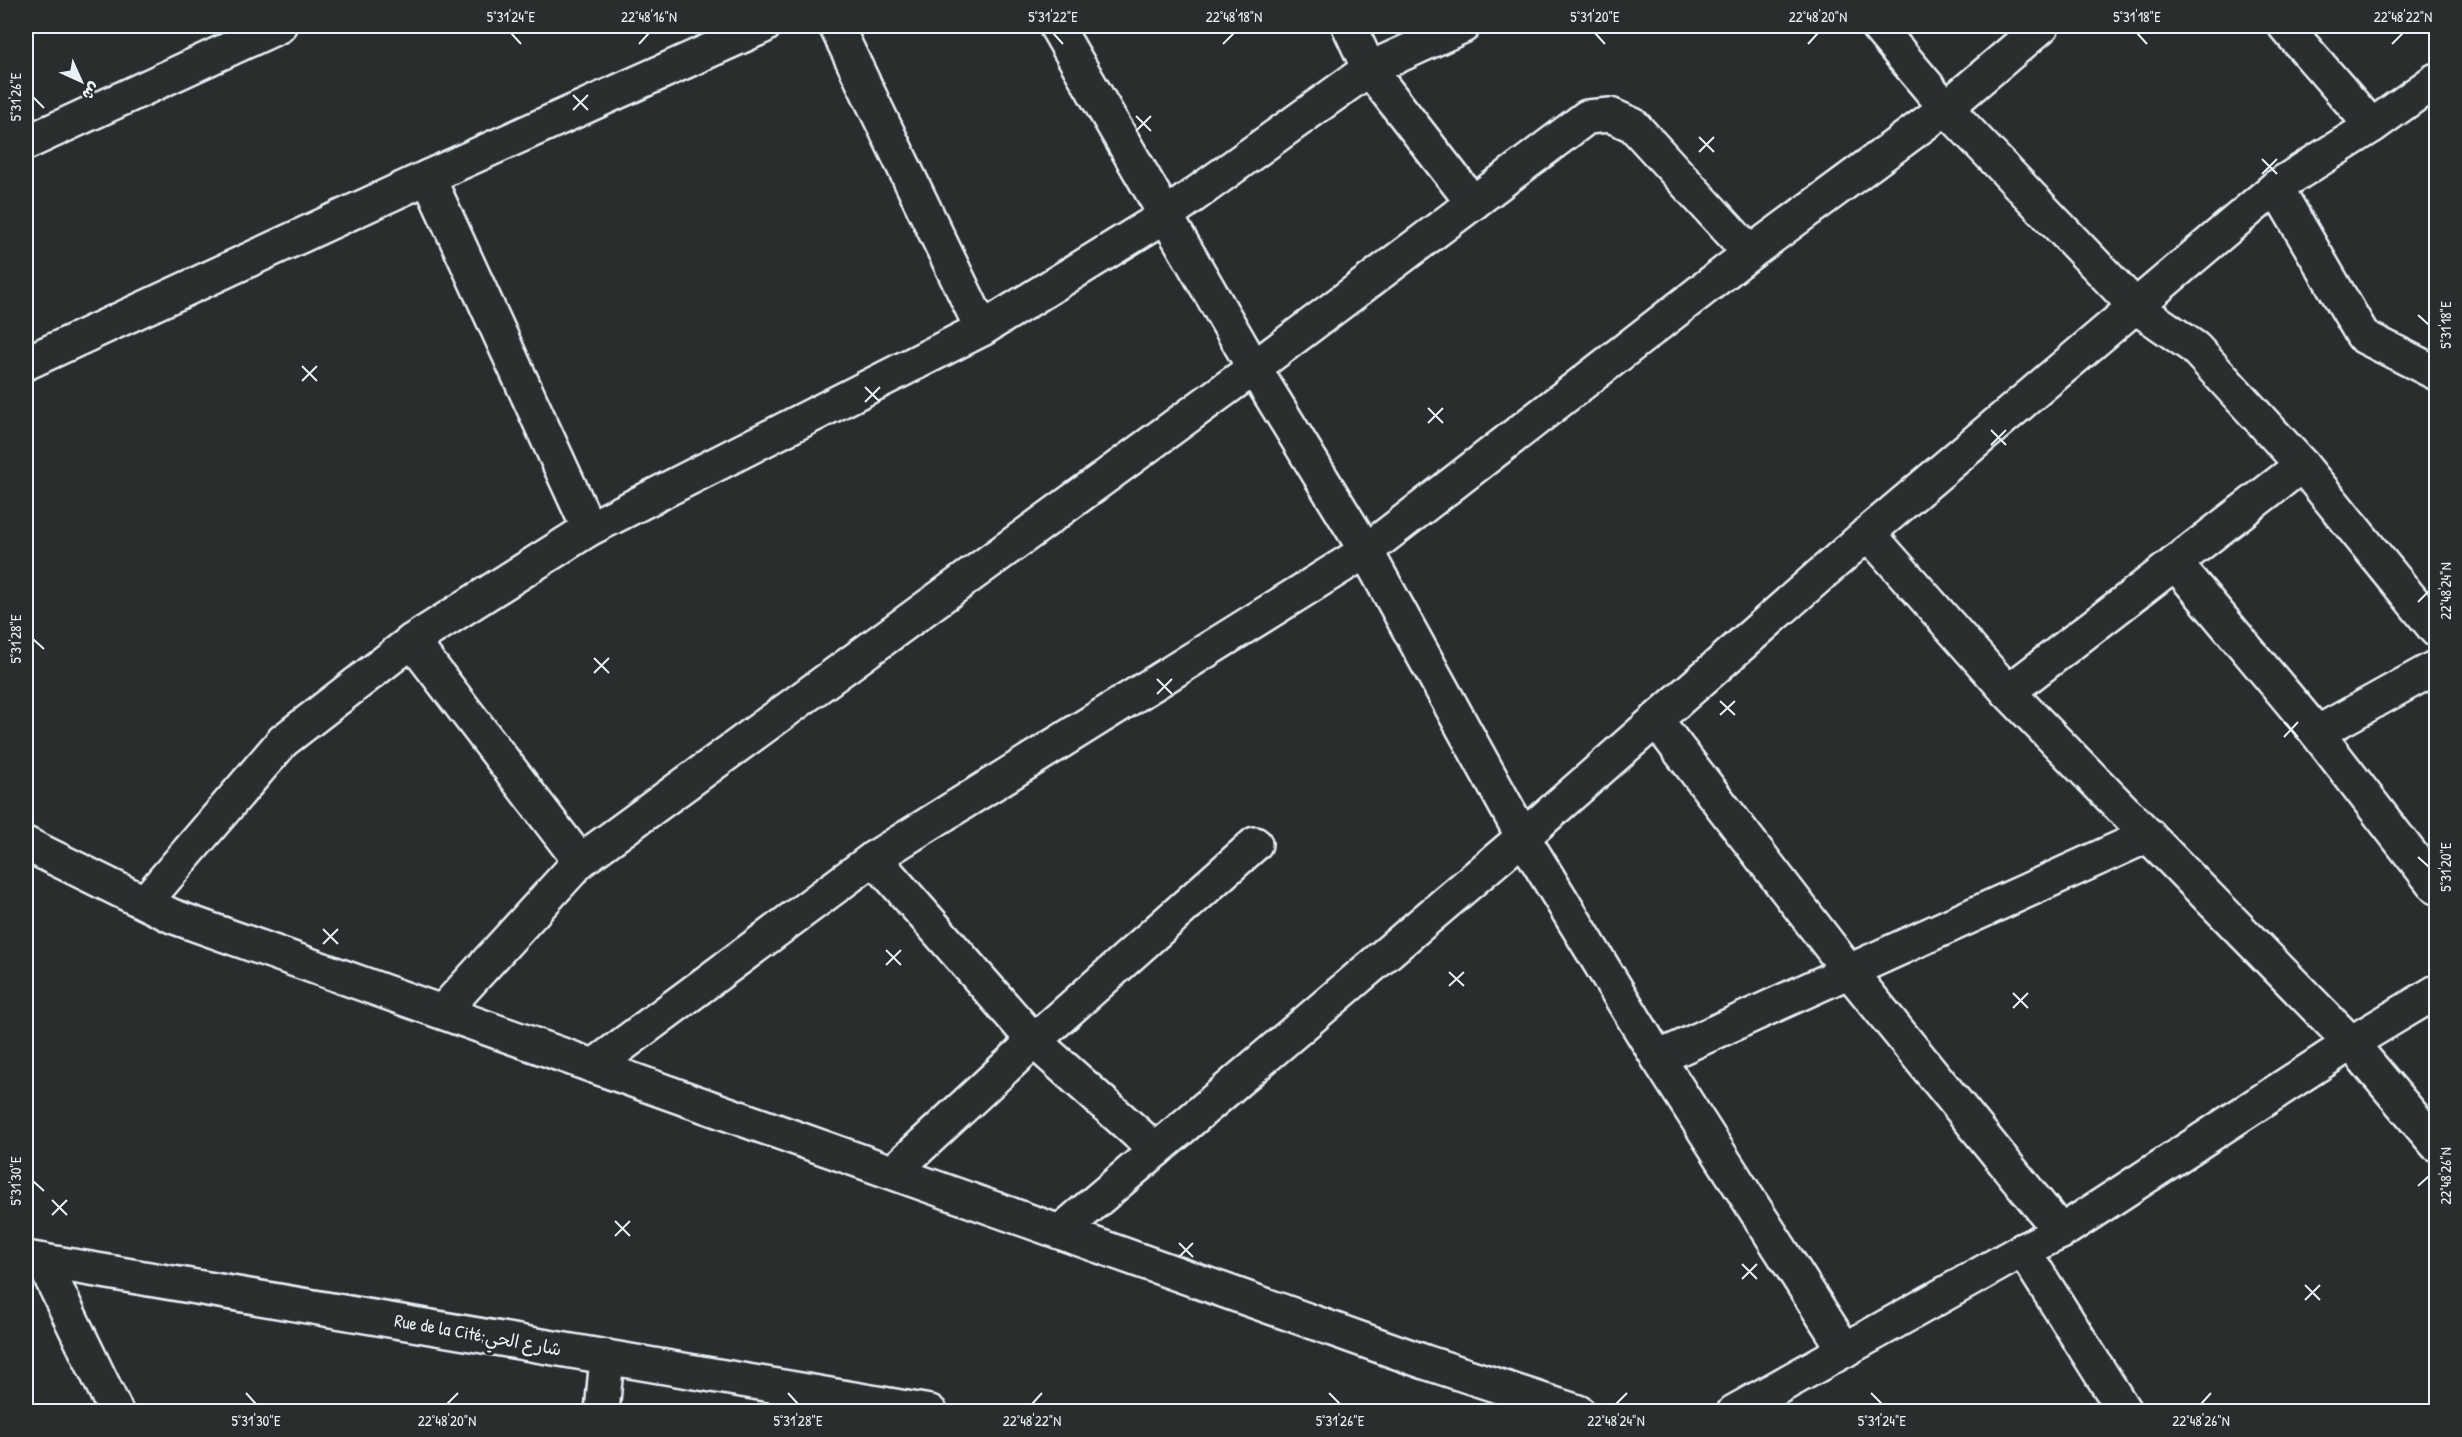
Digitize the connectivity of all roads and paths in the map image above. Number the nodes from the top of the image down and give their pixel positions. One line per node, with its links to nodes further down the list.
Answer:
1 (279, 26): 14 (street)
2 (764, 26): 15 (street)
3 (836, 26): 21 (street)
4 (1056, 26): 18 (street)
5 (1349, 26): 10 (street)
6 (1463, 26): 10 (street)
7 (1877, 26): 12 (street)
8 (2042, 26): 12 (street)
9 (2285, 26): 13 (street)
10 (1369, 69): 17 (street); 18 (street)
11 (2436, 80): 13 (street)
12 (1946, 108): 19 (street); 20 (street)
13 (2372, 126): 16 (street)
14 (26, 143)
15 (428, 177): 22 (street); 26 (street)
16 (2276, 187): 20 (street); 24 (street)
17 (1473, 203): 19 (street); 23 (street)
18 (1165, 216): 21 (street); 23 (street)
19 (1750, 253): 28 (street)
20 (2136, 307): 25 (street); 27 (street)
21 (982, 329): 26 (street)
22 (26, 363)
23 (1254, 368): 28 (street); 41 (street)
24 (2436, 373)
25 (2302, 465): 29 (street); 30 (street)
26 (589, 529): 31 (street)
27 (1868, 533): 33 (street); 34 (street)
28 (1366, 551): 37 (street); 40 (street)
29 (2175, 562): 33 (street); 35 (street)
30 (2436, 630)
31 (412, 641): 41 (street); 43 (street)
32 (2436, 667): 35 (street)
33 (2008, 692): 36 (street)
34 (1656, 720): 37 (street); 44 (street)
35 (2317, 733): 42 (street)
36 (2149, 835): 44 (street); 48 (street)
37 (1524, 837): 49 (street); 52 (street)
38 (26, 844): 43 (street)
39 (1255, 844): 47 (street)
40 (874, 858): 47 (street); 50 (street)
41 (580, 861): 46 (street)
42 (2436, 887)
43 (145, 902): 46 (street)
44 (1850, 971): 49 (street); 55 (street)
45 (2436, 992): 48 (street)
46 (443, 1011): 50 (street)
47 (1034, 1041): 52 (street); 53 (street)
48 (2351, 1043): 51 (street); 55 (street)
49 (1658, 1058): 58 (street)
50 (594, 1066): 53 (street)
51 (2436, 1144)
52 (1156, 1150): 54 (street)
53 (893, 1172): 54 (street)
54 (1060, 1232): 63 (street)
55 (2061, 1232): 56 (street)
56 (2023, 1250): 58 (street); 65 (street)
57 (34, 1259): 59 (street, Rue de la Cité;شارع الحي); 60 (street)
58 (1845, 1350): 64 (street)
59 (607, 1357): 61 (street); 62 (street, Rue de la Cité;شارع الحي)
60 (116, 1412)
61 (602, 1412)
62 (930, 1412)
63 (1578, 1412)
64 (1734, 1412)
65 (2125, 1412)

